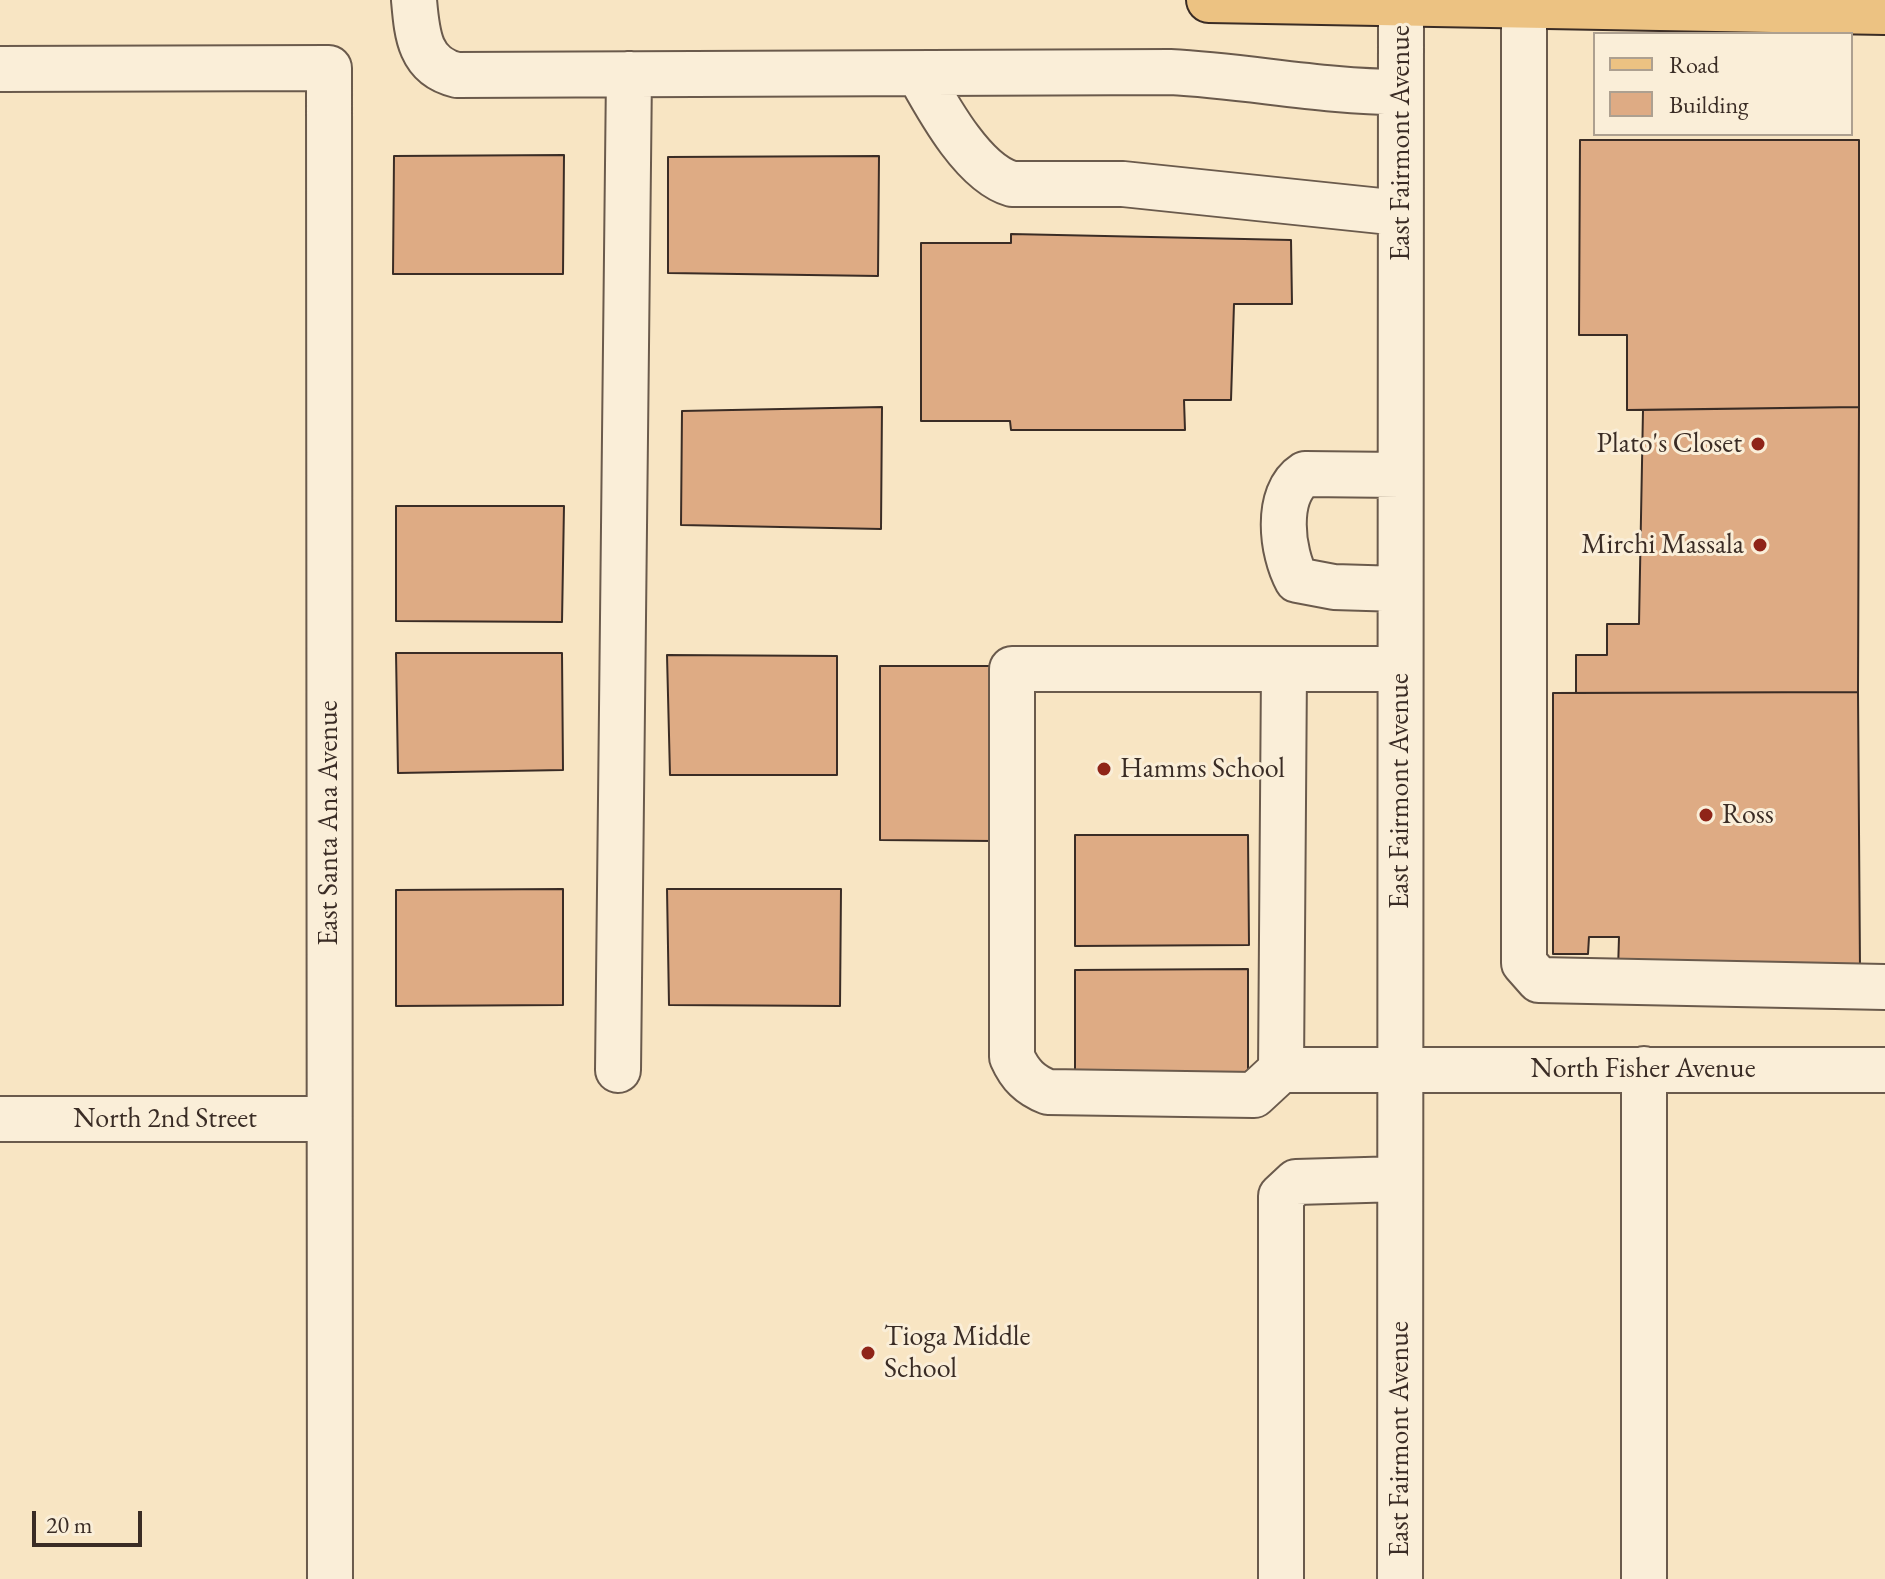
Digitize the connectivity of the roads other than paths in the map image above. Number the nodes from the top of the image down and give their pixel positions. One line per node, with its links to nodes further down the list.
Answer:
1 (414, 0): 7 (street)
2 (1209, 0): 3 (main road)
3 (1401, 4): 4 (main road); 9 (street, East Fairmont Avenue)
4 (1524, 7): 5 (main road); 15 (street)
5 (1885, 12)
6 (0, 69): 22 (street, East Santa Ana Avenue)
7 (629, 74): 8 (street); 18 (street)
8 (919, 74): 9 (street); 10 (street)
9 (1400, 92): 10 (street, East Fairmont Avenue)
10 (1400, 213): 11 (street, East Fairmont Avenue)
11 (1400, 475): 12 (street, East Fairmont Avenue); 12 (street)
12 (1400, 589): 14 (street, East Fairmont Avenue)
13 (1284, 669): 14 (street); 19 (street); 19 (street)
14 (1400, 669): 16 (street, East Fairmont Avenue)
15 (1885, 987)
16 (1400, 1067): 17 (street, North Fisher Avenue); 19 (street, North Fisher Avenue); 23 (street, East Fairmont Avenue)
17 (1644, 1069): 20 (street, North Fisher Avenue); 27 (street)
18 (618, 1070)
19 (1281, 1070)
20 (1885, 1070)
21 (0, 1119): 22 (street, North 2nd Street)
22 (329, 1119): 24 (street, East Santa Ana Avenue)
23 (1400, 1179): 25 (street); 26 (street, East Fairmont Avenue)
24 (330, 1579)
25 (1281, 1579)
26 (1400, 1579)
27 (1644, 1579)

